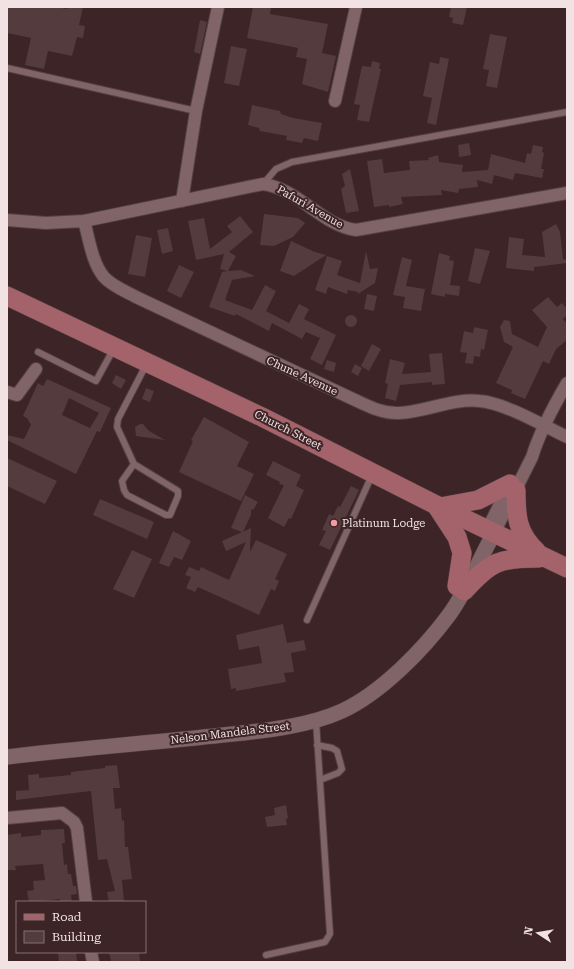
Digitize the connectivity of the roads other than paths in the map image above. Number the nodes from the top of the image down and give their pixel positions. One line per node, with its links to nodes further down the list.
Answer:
1 (218, 7): 5 (street)
2 (356, 7): 4 (street)
3 (7, 68): 5 (lane)
4 (336, 101)
5 (196, 111): 9 (street)
6 (567, 112): 7 (lane)
7 (263, 184): 8 (street, Pafuri Avenue); 9 (street, Pafuri Avenue)
8 (567, 193)
9 (182, 201): 11 (street, Pafuri Avenue)
10 (7, 220): 11 (street, Pafuri Avenue)
11 (84, 221): 19 (street, Chune Avenue)
12 (7, 296): 13 (main road, Church Street)
13 (115, 346): 14 (lane); 15 (main road, Church Street)
14 (38, 352)
15 (148, 362): 21 (lane); 22 (main road, Church Street)
16 (36, 369): 18 (street)
17 (567, 383): 19 (street)
18 (7, 392)
19 (543, 426): 20 (street, Chune Avenue); 23 (street)
20 (567, 437)
21 (134, 464): 21 (lane)
22 (373, 474): 24 (main road, Church Street); 29 (lane)
23 (513, 487): 24 (main road); 25 (street); 26 (main road)
24 (438, 506): 25 (main road, Church Street); 28 (main road)
25 (490, 531): 26 (main road, Church Street); 28 (street, Nelson Mandela Street)
26 (544, 558): 27 (main road, Church Street); 28 (main road)
27 (567, 568)
28 (461, 588): 30 (street, Nelson Mandela Street)
29 (307, 620)
30 (316, 719): 31 (lane); 32 (street, Nelson Mandela Street)
31 (317, 745): 33 (lane); 33 (lane)
32 (7, 757)
33 (320, 780): 36 (lane)
34 (7, 818): 35 (street)
35 (86, 901)
36 (266, 955)

